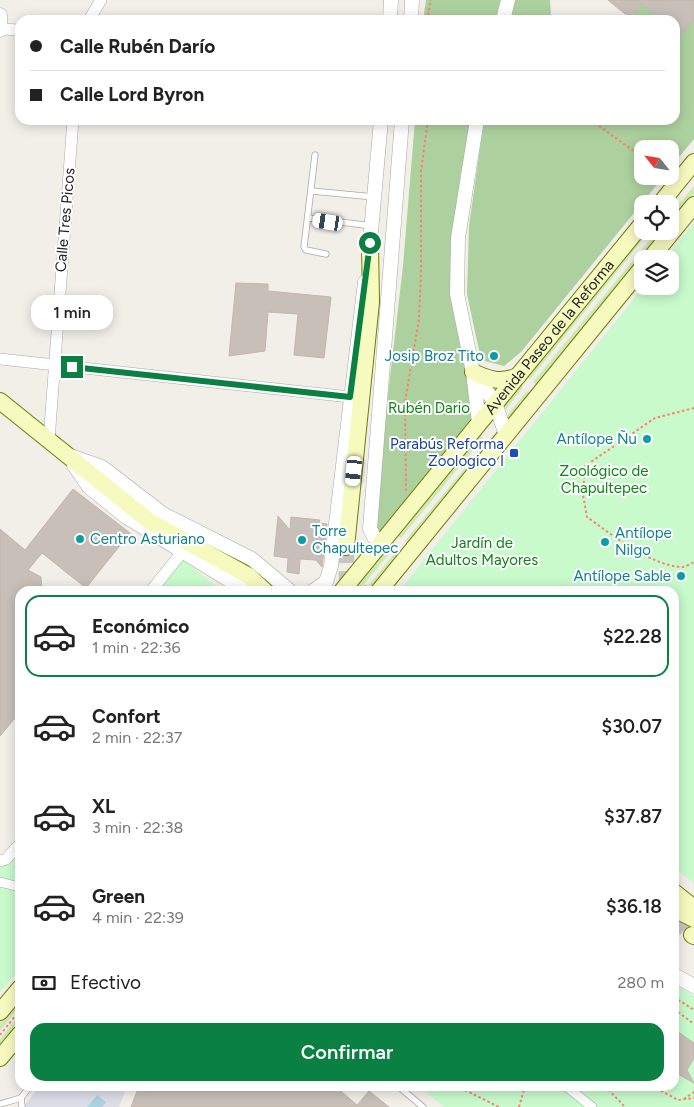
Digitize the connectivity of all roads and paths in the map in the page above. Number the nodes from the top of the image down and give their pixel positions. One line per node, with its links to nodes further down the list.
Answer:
1 (102, 0): 7 (street)
2 (392, 0): 8 (street)
3 (412, 0): 9 (street)
4 (431, 0): 10 (path)
5 (508, 0): 11 (street)
6 (0, 15): 12 (street)
7 (92, 15)
8 (390, 15)
9 (411, 15)
10 (428, 15)
11 (503, 15)
12 (0, 30): 13 (street)
13 (15, 30)
14 (73, 125): 35 (street, Calle Tres Picos)
15 (381, 125): 25 (street)
16 (402, 125): 47 (street)
17 (427, 125): 46 (path)
18 (476, 125): 36 (street)
19 (598, 125): 20 (path)
20 (634, 151)
21 (315, 155): 23 (lane)
22 (694, 162): 24 (main road)
23 (312, 191): 25 (lane); 27 (lane)
24 (667, 195)
25 (374, 197): 28 (street)
26 (694, 205): 31 (main road)
27 (309, 218): 28 (lane); 32 (lane)
28 (372, 226): 30 (street)
29 (634, 234): 37 (main road, Avenida Paseo de la Reforma)
30 (370, 243): 38 (street); 48 (main road)
31 (657, 250)
32 (326, 254)
33 (634, 278): 43 (main road, Avenida Paseo de la Reforma)
34 (0, 359): 35 (street)
35 (53, 365): 38 (street); 44 (street, Calle Tres Picos)
36 (473, 372): 37 (main road); 40 (street); 42 (street)
37 (518, 376): 40 (main road, Avenida Paseo de la Reforma)
38 (350, 397): 55 (street)
39 (0, 401): 44 (main road)
40 (495, 403): 42 (main road, Avenida Paseo de la Reforma); 43 (street)
41 (694, 408): 50 (path)
42 (479, 423): 46 (main road, Avenida Paseo de la Reforma)
43 (506, 434): 57 (main road, Avenida Paseo de la Reforma)
44 (49, 440): 45 (main road)
45 (66, 454): 49 (street); 53 (main road); 54 (street)
46 (411, 507): 47 (main road, Avenida Paseo de la Reforma)
47 (381, 543): 56 (main road, Avenida Paseo de la Reforma)
48 (346, 547)
49 (183, 551): 51 (street); 52 (street)
50 (694, 562)
51 (154, 586)
52 (239, 586)
53 (260, 586)
54 (284, 586)
55 (320, 586)
56 (346, 586)
57 (383, 586)
58 (15, 849): 59 (street)
59 (0, 861)
60 (0, 882): 61 (street)
61 (15, 886)
62 (679, 896): 63 (main road)
63 (694, 908)
64 (679, 915): 65 (main road)
65 (693, 930)
66 (679, 978): 67 (street)
67 (694, 986)
68 (15, 994): 71 (main road)
69 (679, 1000): 70 (path)
70 (694, 1010)
71 (0, 1012)
72 (679, 1013): 74 (path)
73 (15, 1016): 75 (path)
74 (694, 1024)
75 (0, 1035)
76 (15, 1040): 77 (main road)
77 (0, 1058)
78 (26, 1091): 86 (lane)
79 (404, 1091): 91 (lane)
80 (467, 1091): 92 (path)
81 (524, 1091): 93 (path)
82 (572, 1091): 94 (street)
83 (610, 1091): 95 (path)
84 (660, 1091): 88 (path)
85 (694, 1092): 88 (path)
86 (21, 1098): 89 (lane); 90 (lane)
87 (694, 1098): 88 (path)
88 (682, 1100)
89 (0, 1104)
90 (22, 1107)
91 (423, 1107)
92 (500, 1107)
93 (519, 1107)
94 (592, 1107)
95 (625, 1107)

